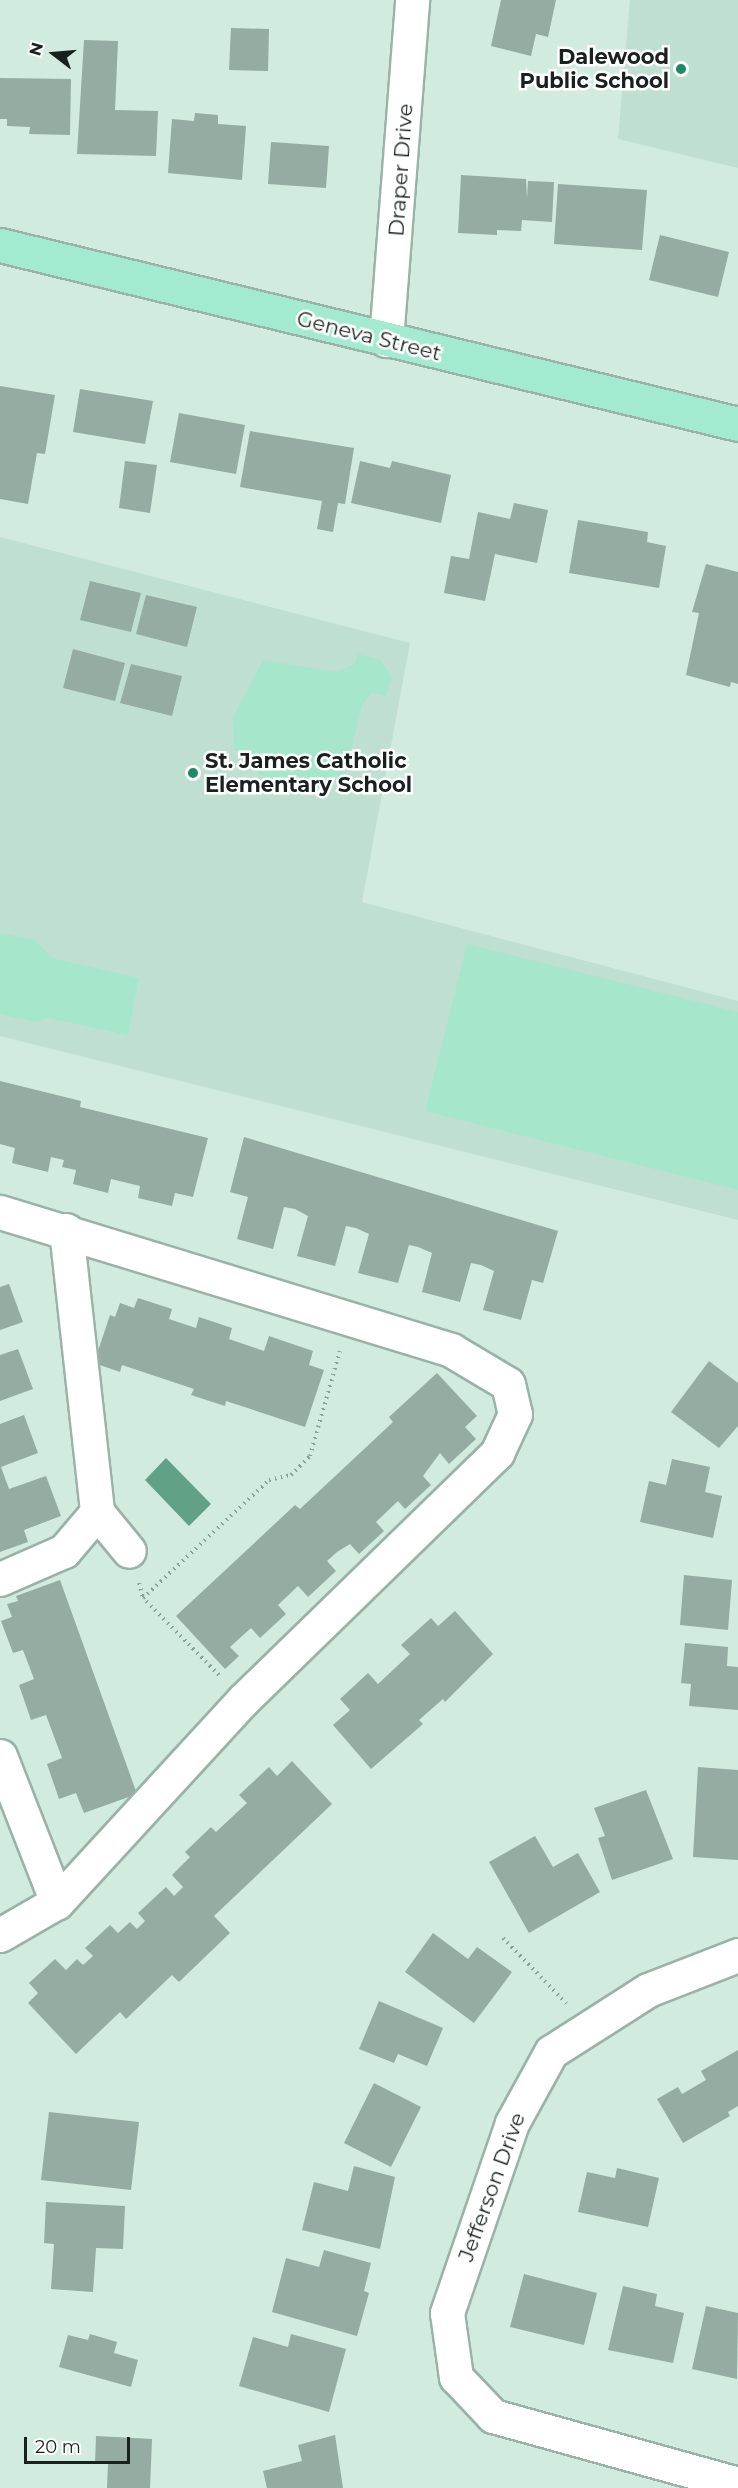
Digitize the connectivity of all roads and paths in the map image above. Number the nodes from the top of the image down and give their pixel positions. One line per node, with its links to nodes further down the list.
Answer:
1 (412, 0): 3 (street, Draper Drive)
2 (0, 246): 3 (main road, Geneva Street)
3 (386, 340): 4 (main road, Geneva Street)
4 (738, 424)
5 (0, 1212): 6 (street)
6 (66, 1230): 7 (street); 8 (street)
7 (350, 1317): 11 (path); 11 (street)
8 (96, 1512): 9 (street); 10 (street)
9 (129, 1551)
10 (0, 1580)
11 (243, 1700): 13 (street)
12 (0, 1756): 13 (street)
13 (57, 1902): 14 (street)
14 (0, 1935)
15 (503, 1938): 17 (path)
16 (738, 1955): 17 (street, Jefferson Drive)
17 (590, 2027): 18 (street, Jefferson Drive)
18 (685, 2479): 19 (street)
19 (738, 2484)

